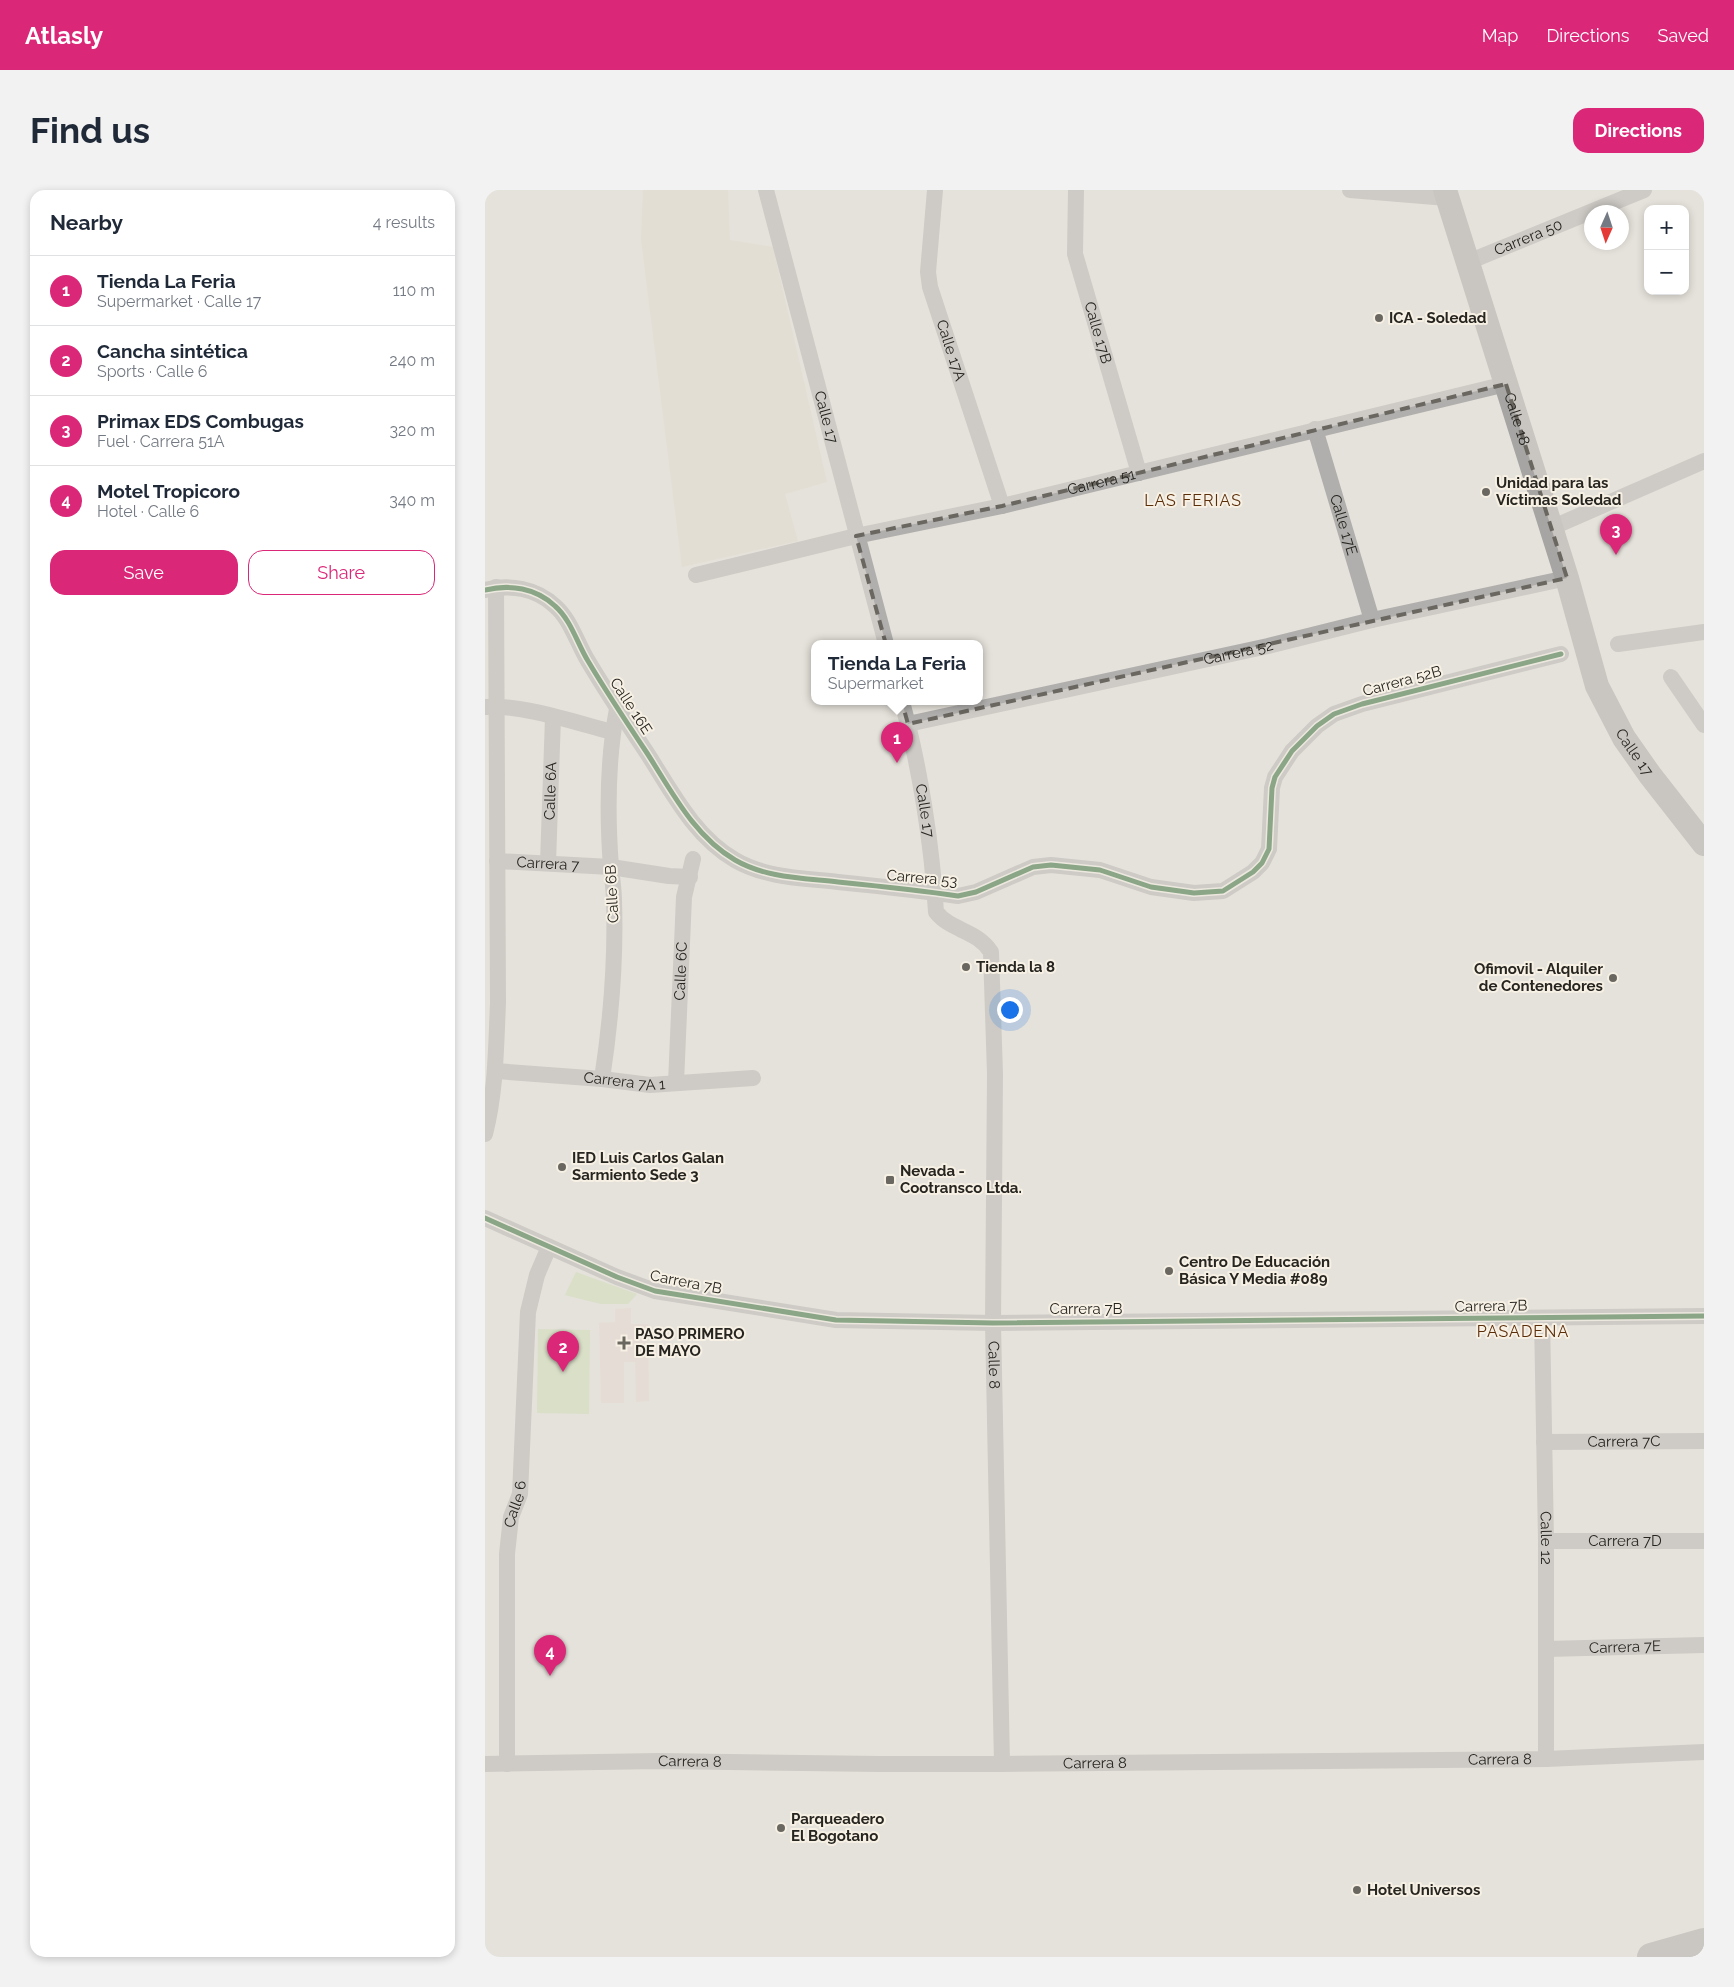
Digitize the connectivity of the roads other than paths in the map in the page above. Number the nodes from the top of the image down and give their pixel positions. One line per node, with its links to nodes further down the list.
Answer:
1 (766, 190): 14 (street, Calle 17)
2 (935, 190): 12 (street, Calle 17A)
3 (1076, 190): 11 (street, Calle 17B)
4 (1350, 190): 6 (street)
5 (1644, 190): 7 (street, Carrera 50)
6 (1446, 194): 7 (main road, Calle 18)
7 (1468, 262): 8 (main road, Calle 18)
8 (1506, 384): 9 (street, Carrera 51); 13 (main road, Calle 18)
9 (1315, 430): 11 (street, Carrera 51); 18 (street, Calle 17E)
10 (1704, 461): 13 (street)
11 (1139, 473): 12 (street, Carrera 51)
12 (1002, 506): 14 (street, Carrera 51)
13 (1551, 528): 16 (main road, Calle 18)
14 (856, 536): 15 (street, Carrera 51); 20 (street, Calle 17)
15 (696, 575)
16 (1567, 578): 18 (street, Carrera 52); 22 (main road, Calle 18)
17 (490, 589): 26 (street); 27 (street, Calle 16E)
18 (1372, 620): 29 (street, Carrera 52)
19 (1704, 632): 21 (street)
20 (885, 640)
21 (1619, 644)
22 (1587, 650): 34 (main road, Calle 17)
23 (1561, 654): 32 (street, Carrera 52B)
24 (1671, 677): 30 (street)
25 (903, 705): 29 (street, Calle 17)
26 (491, 707): 28 (street); 36 (street)
27 (617, 708): 31 (street, Calle 6B); 33 (street, Calle 16E)
28 (553, 717): 31 (street); 37 (street, Calle 6A)
29 (908, 724): 40 (street, Calle 17)
30 (1704, 725)
31 (612, 732): 38 (street, Calle 6B)
32 (1275, 777): 40 (street, Carrera 53)
33 (681, 805): 40 (street, Carrera 53)
34 (1704, 844)
35 (693, 859): 39 (street, Calle 6C)
36 (497, 861): 37 (street, Carrera 7); 41 (street)
37 (548, 864): 38 (street, Carrera 7)
38 (611, 867): 39 (street, Carrera 7); 44 (street, Calle 6B)
39 (689, 877): 45 (street, Calle 6C)
40 (935, 893): 51 (street, Calle 8)
41 (491, 1003): 42 (street)
42 (495, 1072): 44 (street, Carrera 7A 1); 46 (street)
43 (753, 1078): 45 (street, Carrera 7A 1)
44 (602, 1079): 45 (street, Carrera 7A 1)
45 (676, 1083)
46 (485, 1134)
47 (485, 1218): 48 (street, Carrera 7B)
48 (549, 1247): 51 (street, Carrera 7B); 61 (street, Calle 6)
49 (1704, 1316): 50 (street, Carrera 7B)
50 (1542, 1318): 51 (street, Carrera 7B); 53 (street, Calle 12)
51 (993, 1323): 62 (street, Calle 8)
52 (1704, 1441): 53 (street, Carrera 7C)
53 (1544, 1442): 54 (street, Calle 12)
54 (1546, 1540): 55 (street, Carrera 7D); 57 (street, Calle 12)
55 (1704, 1541)
56 (1704, 1645): 57 (street, Carrera 7E)
57 (1546, 1649): 59 (street, Calle 12)
58 (1704, 1752): 59 (street, Carrera 8)
59 (1546, 1759): 62 (street, Carrera 8)
60 (485, 1764): 61 (street, Carrera 8)
61 (507, 1764): 62 (street, Carrera 8)
62 (1002, 1764)
63 (1704, 1942): 64 (highway)
64 (1651, 1957)

